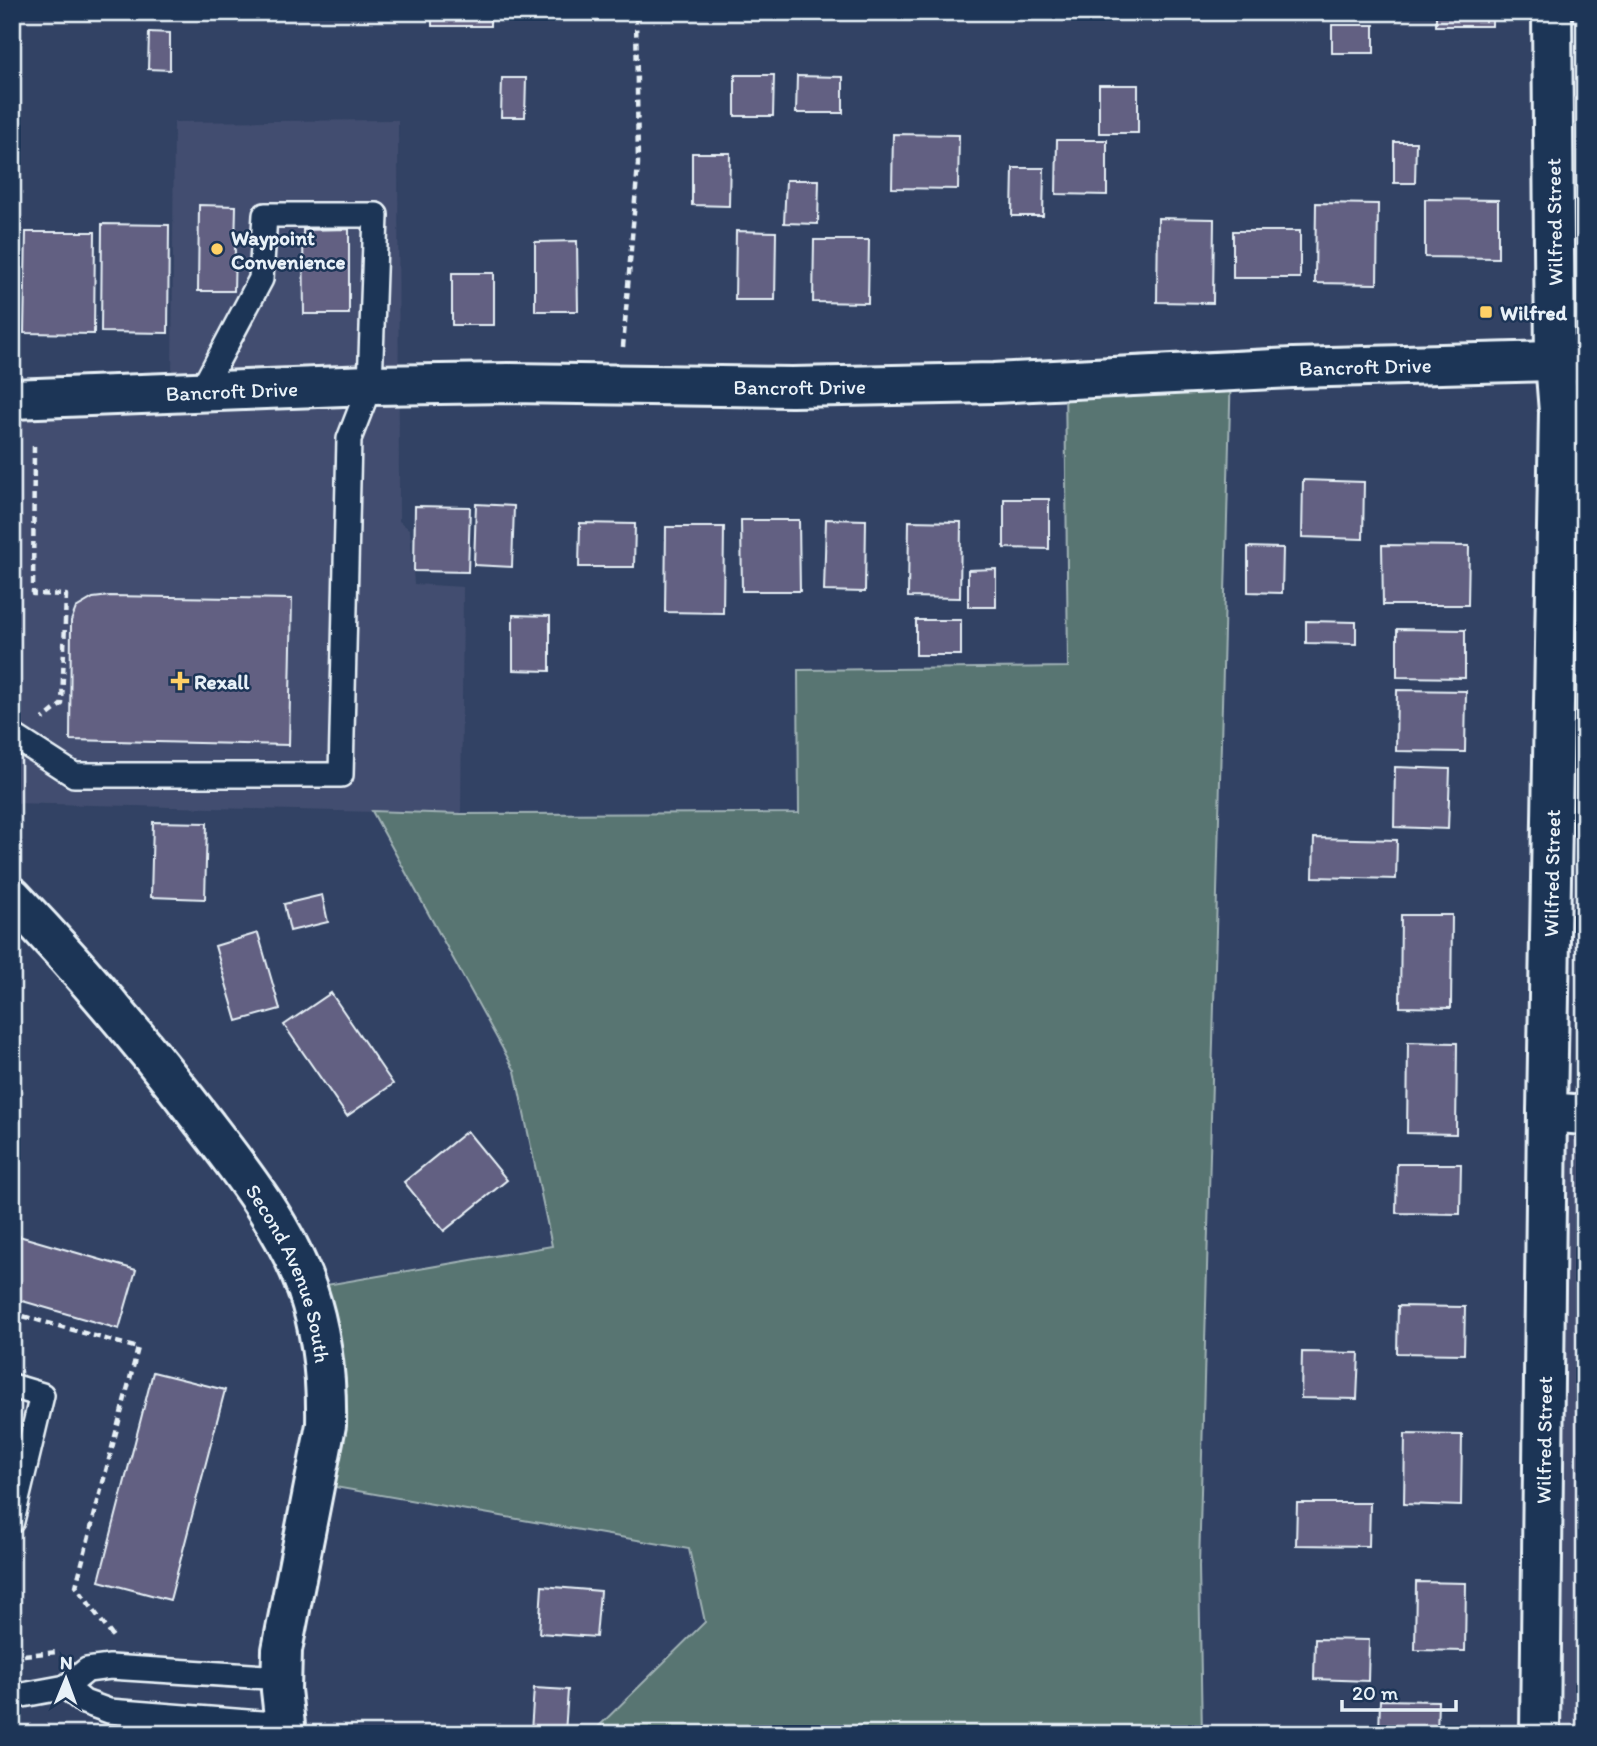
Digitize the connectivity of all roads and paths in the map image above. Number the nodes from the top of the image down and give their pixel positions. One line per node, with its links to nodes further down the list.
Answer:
1 (636, 12): 5 (path)
2 (1552, 12): 3 (street, Wilfred Street)
3 (1570, 361): 5 (street, Bancroft Drive); 11 (street, Wilfred Street)
4 (370, 385): 5 (street, Bancroft Drive); 6 (street, Bancroft Drive); 6 (lane); 9 (lane)
5 (619, 386)
6 (202, 390): 7 (street, Bancroft Drive)
7 (12, 399)
8 (34, 446): 9 (path)
9 (18, 738)
10 (12, 897): 17 (street, Second Avenue South)
11 (1547, 1112): 12 (street); 21 (street, Wilfred Street)
12 (1585, 1115)
13 (12, 1313): 16 (path)
14 (12, 1387): 15 (lane)
15 (12, 1521)
16 (114, 1638)
17 (282, 1678): 18 (lane); 20 (street, Second Avenue South)
18 (66, 1687): 19 (lane); 20 (lane)
19 (15, 1689)
20 (286, 1729)
21 (1540, 1734)

